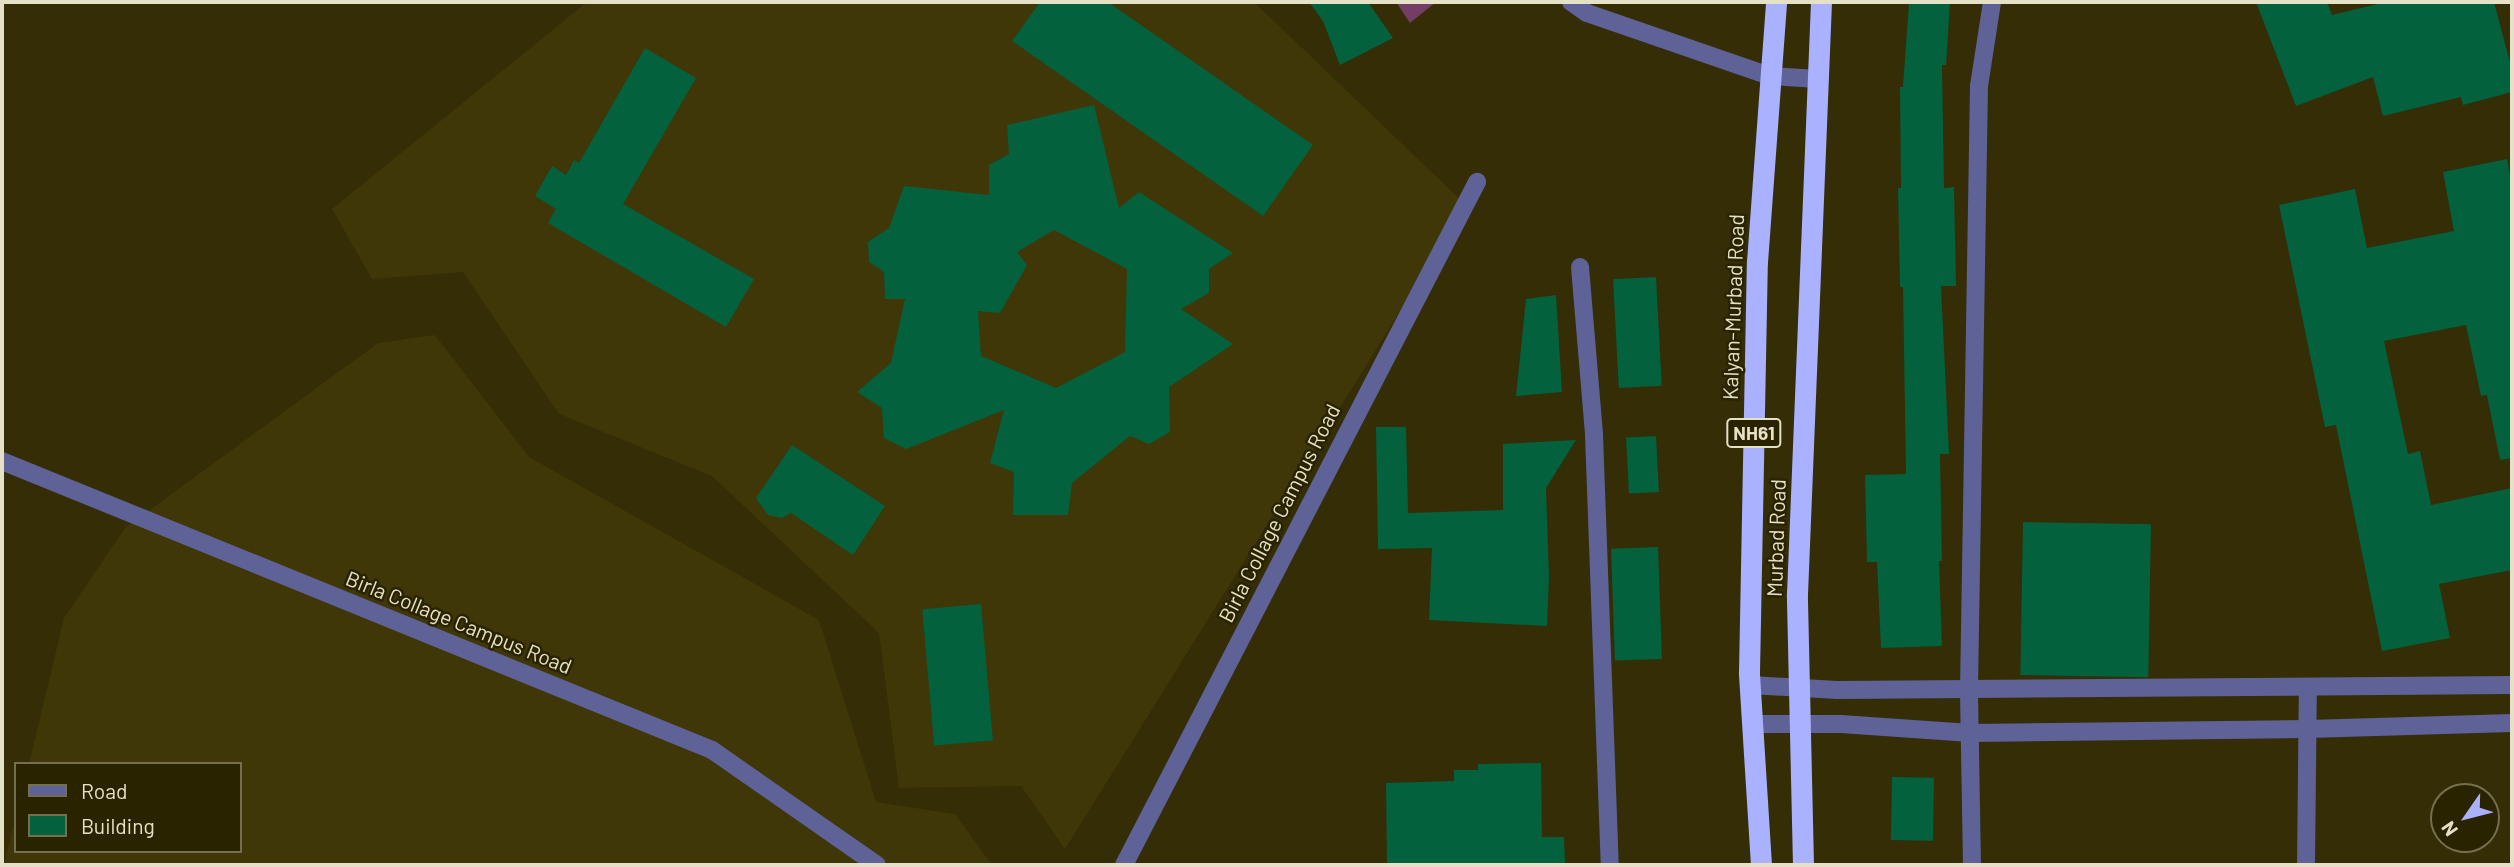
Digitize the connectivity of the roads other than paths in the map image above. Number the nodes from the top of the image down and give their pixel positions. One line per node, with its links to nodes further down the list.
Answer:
1 (1570, 2): 5 (street)
2 (1776, 2): 5 (highway, Kalyan-Murbad Road / NH61)
3 (1821, 2): 6 (highway, Murbad Road / NH61)
4 (1992, 2): 14 (street)
5 (1770, 76): 6 (street); 10 (highway, Kalyan-Murbad Road / NH61)
6 (1818, 79): 12 (highway, Murbad Road / NH61)
7 (1477, 182): 21 (street, Birla Collage Campus Road)
8 (1580, 267): 22 (street)
9 (2, 461): 20 (street, Birla Collage Campus Road)
10 (1751, 685): 12 (street); 17 (highway, Kalyan-Murbad Road / NH61)
11 (2512, 685): 13 (street)
12 (1799, 687): 14 (street); 15 (highway, Murbad Road / NH61)
13 (2308, 687): 14 (street); 18 (street)
14 (1969, 689): 19 (street)
15 (1798, 723): 17 (street); 19 (street); 24 (highway, Murbad Road / NH61)
16 (2512, 723): 18 (street)
17 (1753, 724): 23 (highway, Kalyan-Murbad Road / NH61)
18 (2308, 729): 19 (street); 26 (street)
19 (1971, 733): 25 (street)
20 (877, 865)
21 (1124, 865)
22 (1609, 865)
23 (1761, 865)
24 (1802, 865)
25 (1972, 865)
26 (2306, 865)

